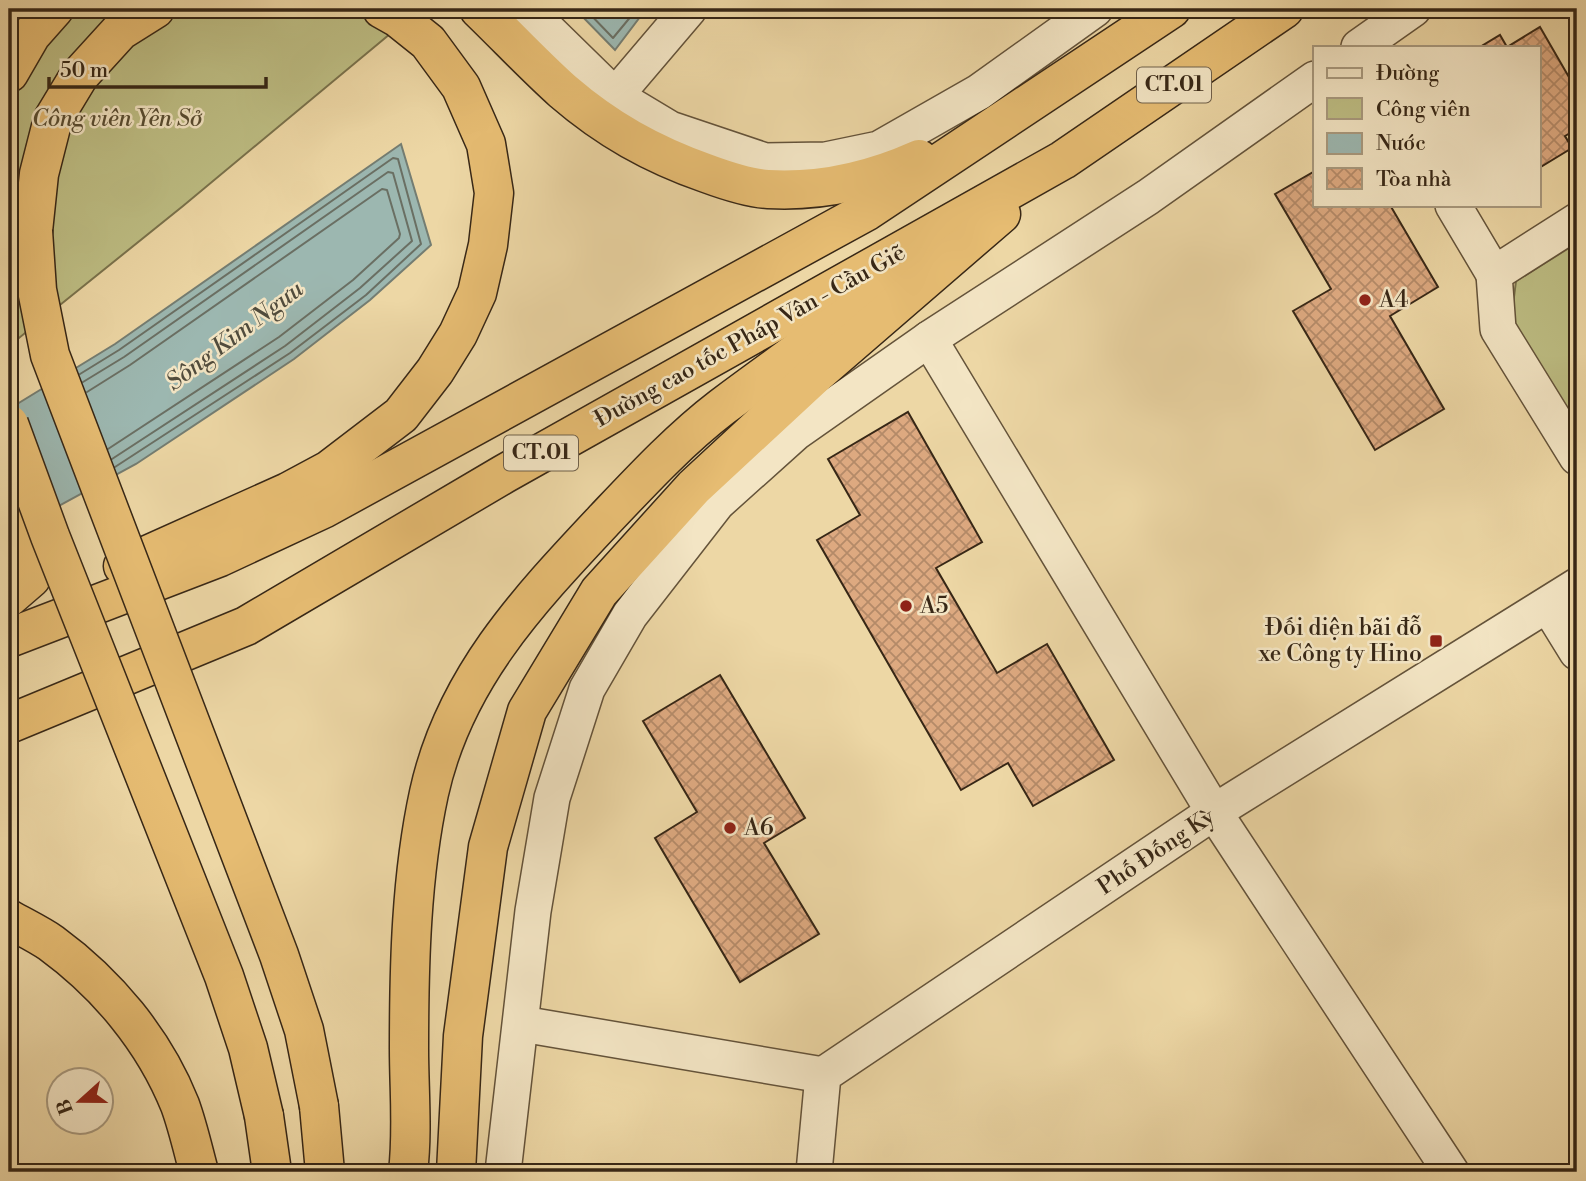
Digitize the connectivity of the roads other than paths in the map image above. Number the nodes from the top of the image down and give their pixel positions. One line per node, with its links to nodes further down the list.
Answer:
1 (54, 9): 12 (highway)
2 (155, 9): 37 (highway, bridge)
3 (382, 9): 27 (highway)
4 (479, 9): 15 (highway)
5 (526, 9): 14 (street)
6 (689, 9): 14 (street)
7 (1095, 9): 14 (street)
8 (1171, 9): 15 (highway, CT.01)
9 (1284, 9): 16 (highway, Đường cao tốc Pháp Vân - Cầu Giẽ / CT.01)
10 (1413, 9): 11 (street)
11 (1360, 46)
12 (9, 73)
13 (1313, 80): 20 (street)
14 (615, 96)
15 (1013, 114): 28 (highway, CT.01)
16 (1063, 160): 30 (highway, Đường cao tốc Pháp Vân - Cầu Giẽ / CT.01); 38 (highway); 39 (highway)
17 (1454, 206): 19 (street)
18 (1577, 221): 19 (street)
19 (1494, 274): 22 (street)
20 (929, 339): 31 (street); 33 (street)
21 (9, 424): 36 (highway, bridge)
22 (1577, 457)
23 (9, 485): 25 (highway)
24 (1577, 586): 26 (street, Phố Đống Kỳ)
25 (9, 597)
26 (1548, 605): 29 (street); 31 (street, Phố Đống Kỳ)
27 (9, 613)
28 (9, 638)
29 (1577, 652)
30 (9, 724)
31 (1214, 812): 34 (street, Phố Đống Kỳ); 42 (street)
32 (9, 919): 35 (highway)
33 (522, 1024): 34 (street); 40 (street)
34 (822, 1075): 41 (street)
35 (199, 1172)
36 (272, 1172)
37 (325, 1172)
38 (408, 1172)
39 (456, 1172)
40 (503, 1172)
41 (814, 1172)
42 (1451, 1172)

